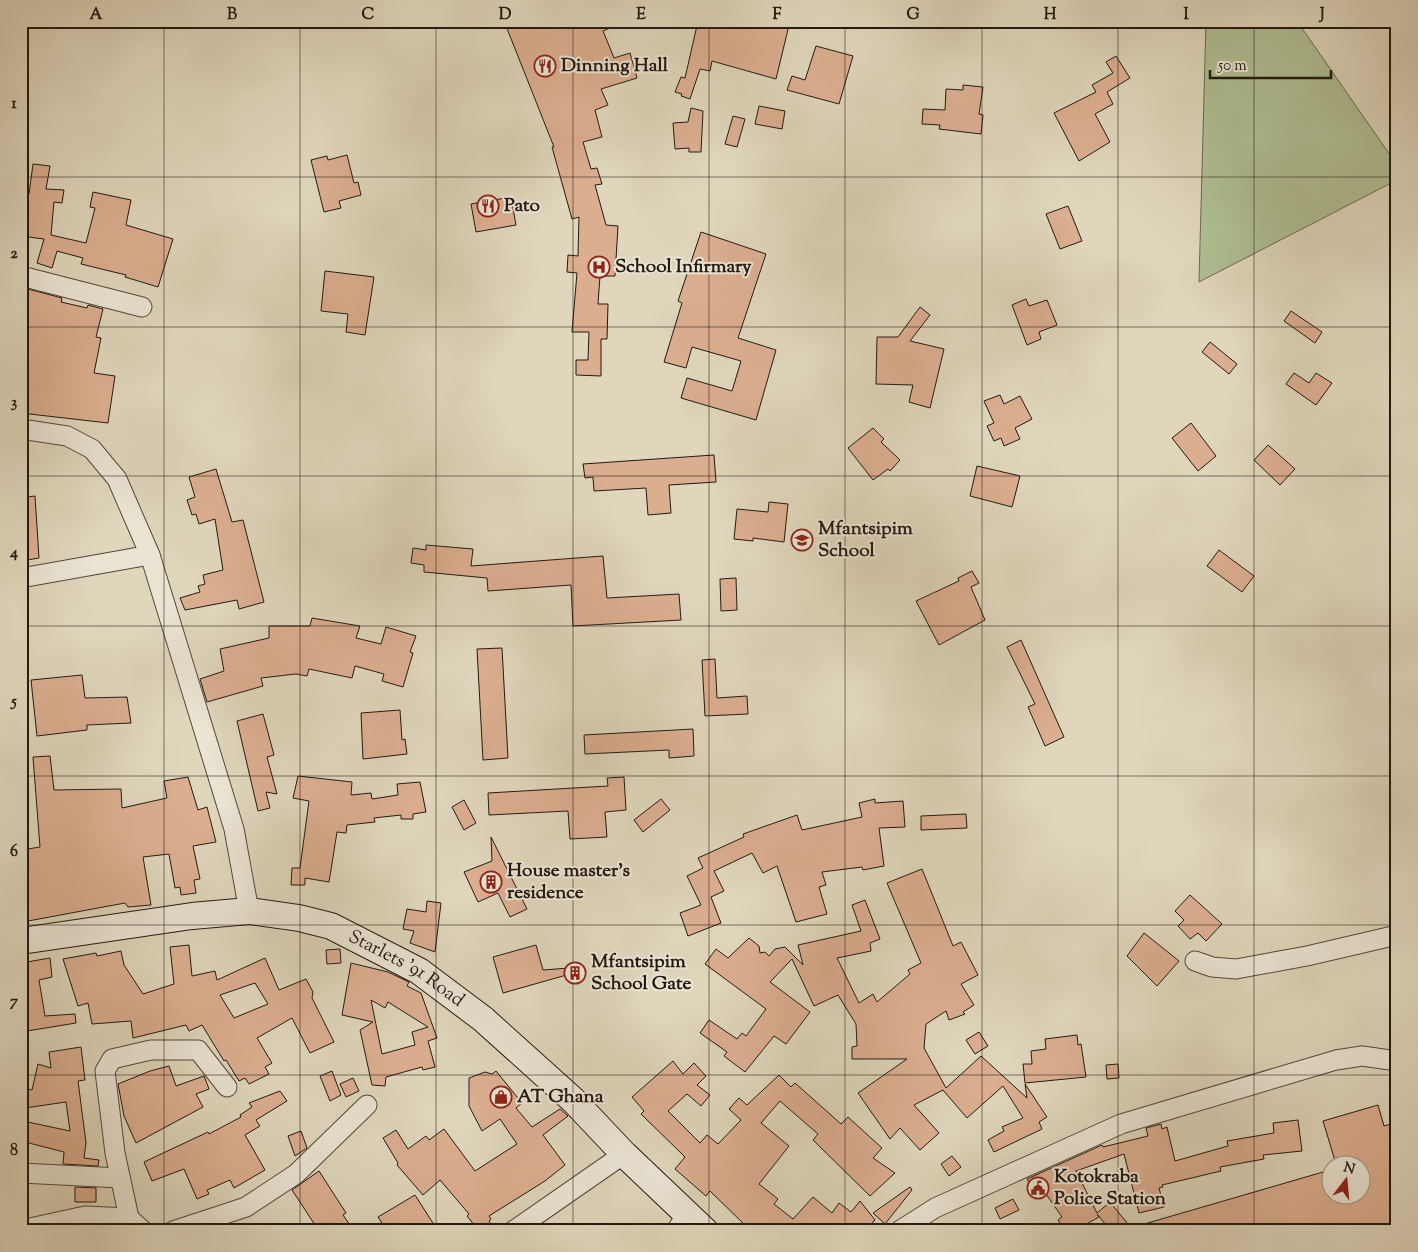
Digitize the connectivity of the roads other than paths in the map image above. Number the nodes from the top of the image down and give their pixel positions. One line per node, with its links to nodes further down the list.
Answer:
1 (21, 276): 2 (street)
2 (142, 308)
3 (21, 429): 4 (street)
4 (150, 555): 5 (street); 6 (street)
5 (21, 578)
6 (249, 911): 8 (street, Starlets '91 Road); 13 (street, Starlets '91 Road)
7 (1397, 935): 9 (street)
8 (21, 941)
9 (1195, 961)
10 (1397, 1060): 22 (street)
11 (226, 1087): 15 (street)
12 (367, 1105): 20 (street)
13 (624, 1154): 17 (street, Starlets '91 Road); 21 (street)
14 (21, 1172): 15 (street)
15 (120, 1178): 16 (street)
16 (129, 1218): 18 (street); 19 (street)
17 (689, 1225)
18 (21, 1230)
19 (143, 1231)
20 (172, 1231)
21 (513, 1231)
22 (899, 1231)

